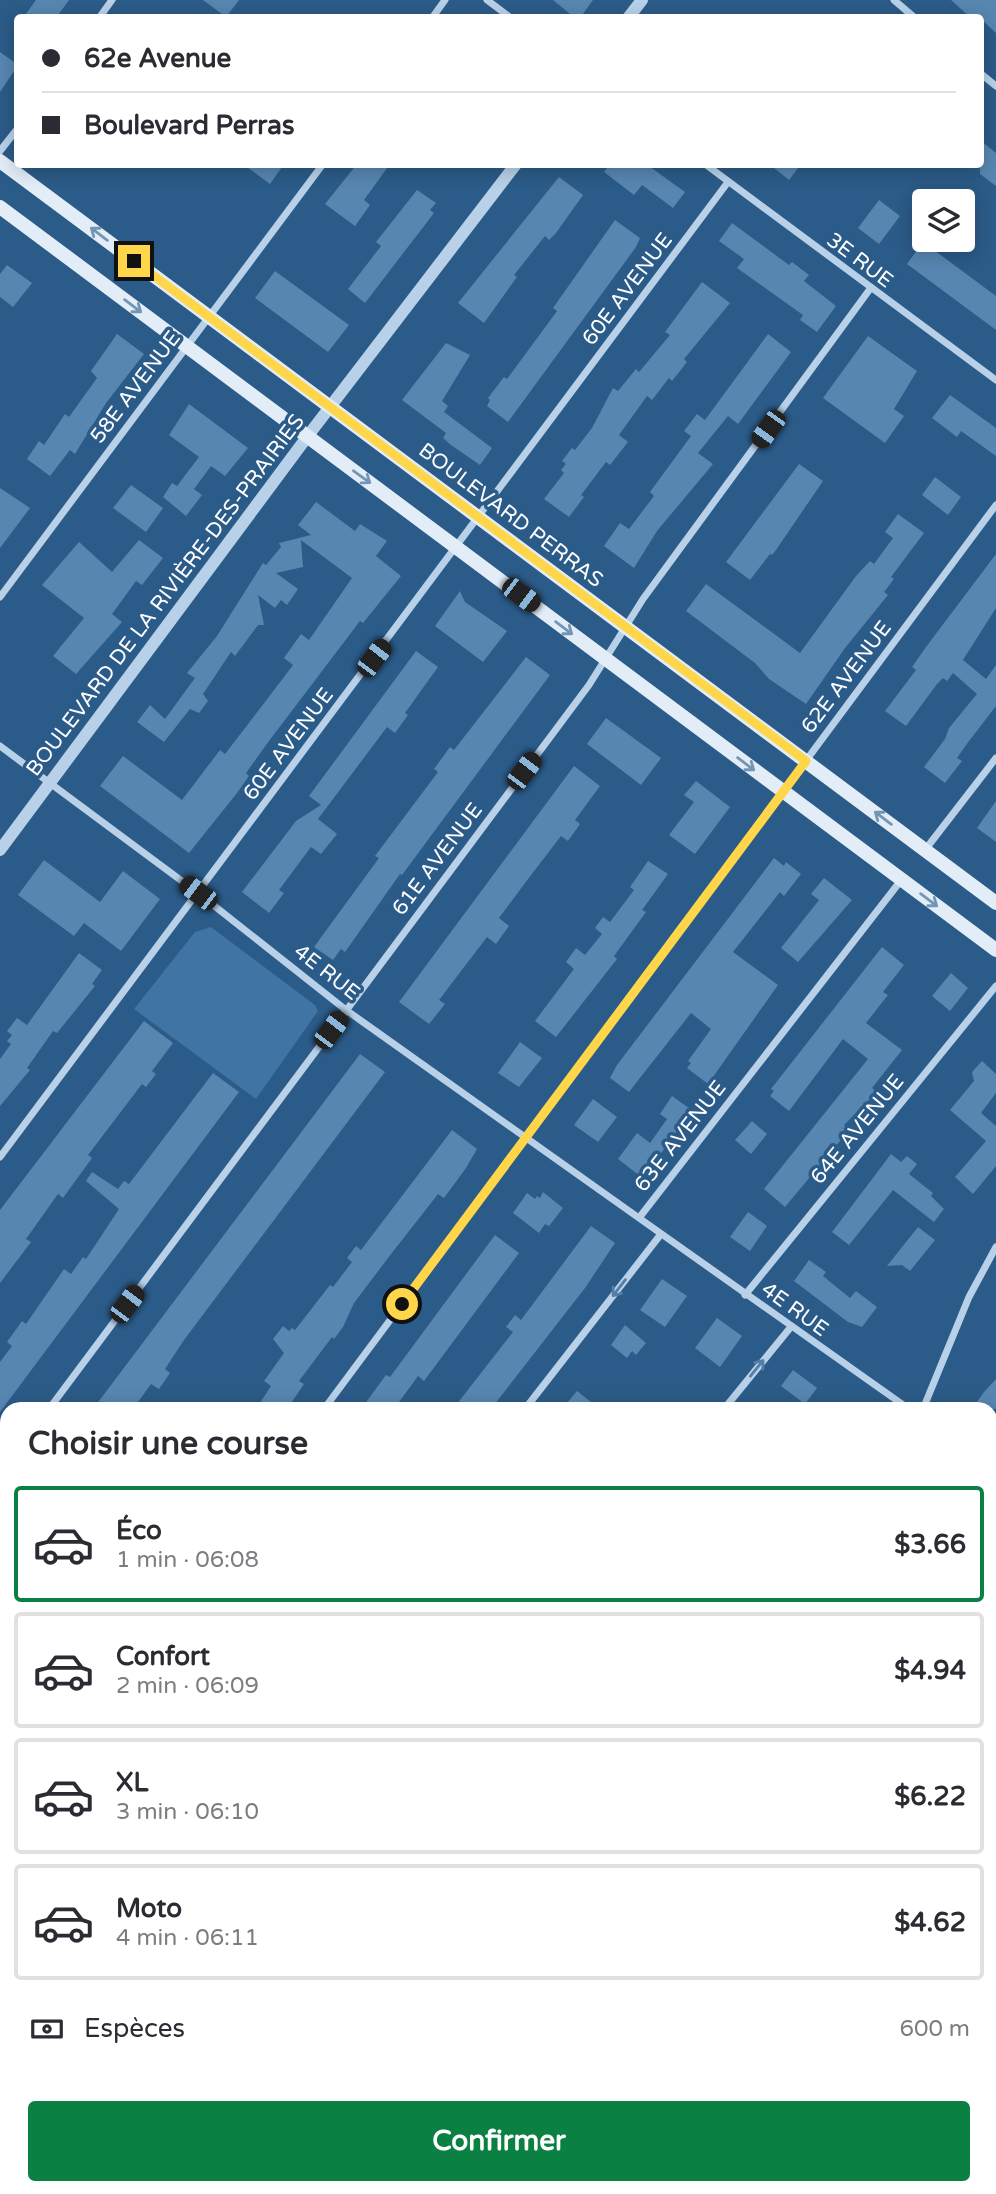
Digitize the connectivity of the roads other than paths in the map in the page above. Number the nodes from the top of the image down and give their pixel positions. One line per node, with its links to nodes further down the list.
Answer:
1 (487, 0): 4 (street)
2 (642, 0): 5 (street)
3 (894, 0): 6 (street)
4 (506, 14)
5 (631, 14)
6 (910, 14)
7 (14, 133): 8 (street)
8 (0, 151)
9 (0, 161): 16 (main road, BOULEVARD PERRAS, one-way to 9)
10 (320, 168): 16 (street, 58E AVENUE)
11 (513, 168): 19 (street, BOULEVARD DE LA RIVIÈRE-DES-PRAIRIES)
12 (710, 168): 13 (street, 3E RUE)
13 (728, 182): 15 (street, 3E RUE); 22 (street, 60E AVENUE)
14 (0, 207): 17 (main road, one-way to 17)
15 (870, 289): 18 (street, 3E RUE); 25 (street, 61E AVENUE)
16 (209, 317): 17 (street, 58E AVENUE); 19 (main road, BOULEVARD PERRAS)
17 (187, 346): 20 (main road); 24 (street, 58E AVENUE)
18 (996, 380)
19 (330, 407): 20 (street, BOULEVARD DE LA RIVIÈRE-DES-PRAIRIES); 22 (main road, BOULEVARD PERRAS)
20 (307, 437): 23 (main road, one-way to 23); 30 (street, BOULEVARD DE LA RIVIÈRE-DES-PRAIRIES)
21 (996, 505): 29 (street, 62E AVENUE)
22 (479, 518): 23 (street, 60E AVENUE); 25 (main road, BOULEVARD PERRAS)
23 (457, 547): 26 (main road, one-way to 26); 35 (street, 60E AVENUE)
24 (0, 597)
25 (626, 627): 26 (street, 61E AVENUE); 29 (main road, BOULEVARD PERRAS)
26 (606, 659): 31 (main road, one-way to 31); 39 (street, 61E AVENUE)
27 (0, 746): 30 (street, 4E RUE)
28 (996, 758): 33 (street)
29 (806, 761): 31 (street, 62E AVENUE); 33 (main road, BOULEVARD PERRAS, one-way to 29)
30 (48, 783): 32 (street, BOULEVARD DE LA RIVIÈRE-DES-PRAIRIES); 35 (street, 4E RUE)
31 (783, 791): 34 (main road); 40 (street, 62E AVENUE)
32 (0, 850)
33 (925, 850): 36 (main road, BOULEVARD PERRAS)
34 (902, 879): 37 (main road, one-way to 37); 42 (street, 63E AVENUE)
35 (198, 893): 39 (street, 4E RUE); 41 (street, 60E AVENUE)
36 (996, 903)
37 (996, 950)
38 (996, 986): 45 (street, 64E AVENUE)
39 (346, 1010): 40 (street, 4E RUE); 47 (street, 61E AVENUE)
40 (526, 1138): 42 (street, 4E RUE); 48 (street, 62E AVENUE)
41 (0, 1157)
42 (639, 1218): 43 (street, 63E AVENUE)
43 (661, 1234): 45 (street, 4E RUE); 49 (street, one-way to 49)
44 (996, 1247): 52 (street)
45 (745, 1295): 46 (street, 4E RUE)
46 (790, 1328): 50 (street, one-way to 46); 51 (street, 4E RUE)
47 (53, 1402)
48 (329, 1402)
49 (530, 1402)
50 (730, 1402)
51 (899, 1402)
52 (926, 1402)

